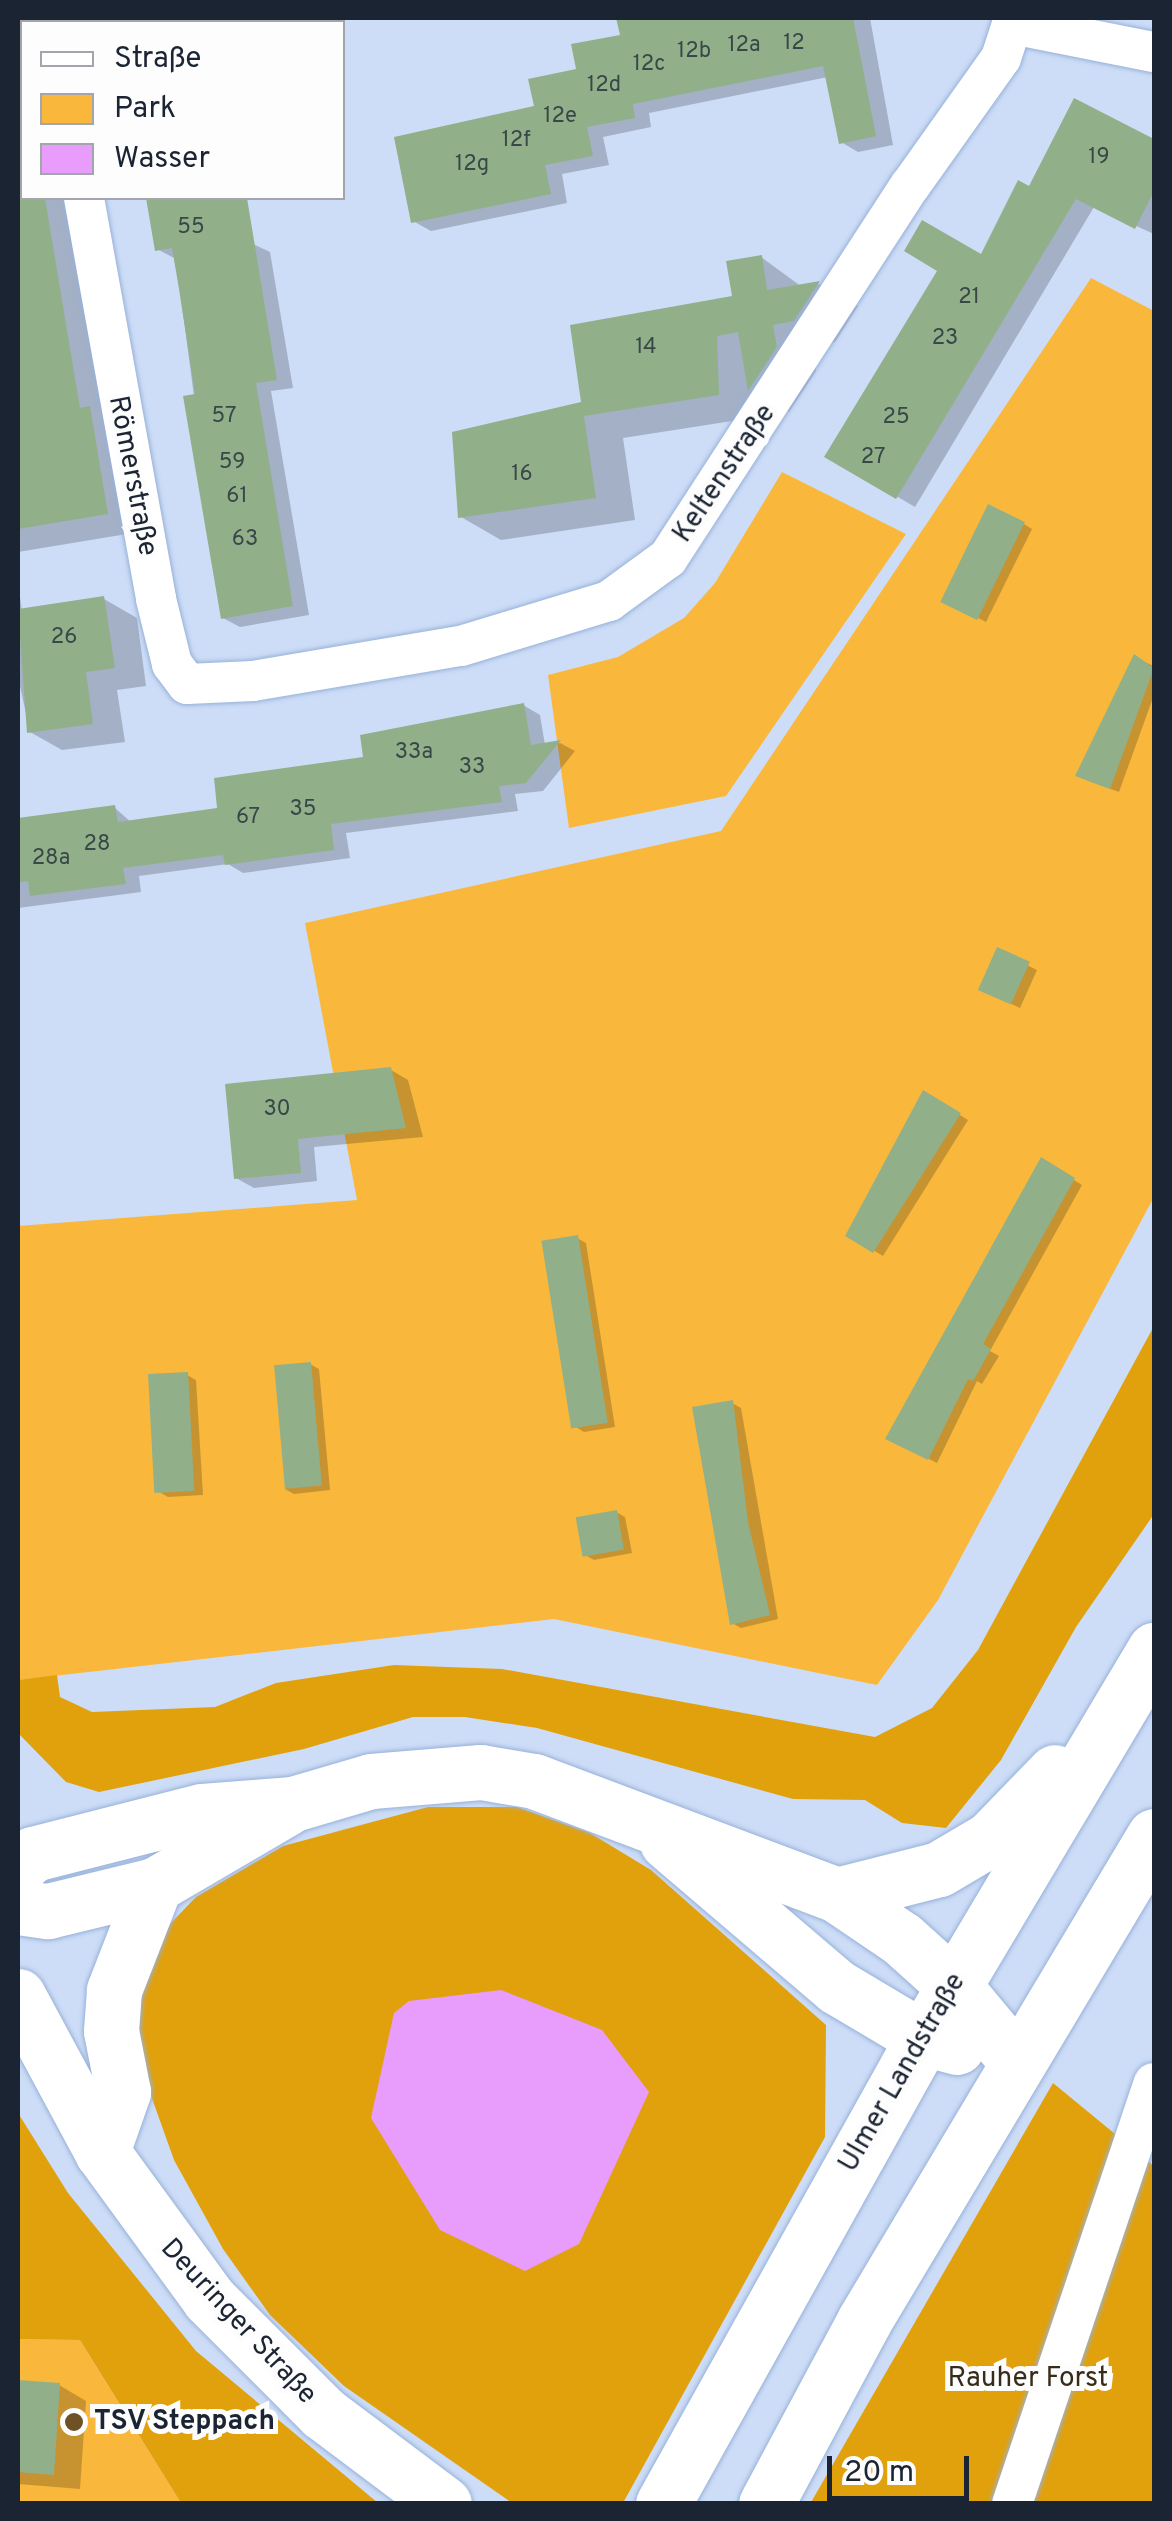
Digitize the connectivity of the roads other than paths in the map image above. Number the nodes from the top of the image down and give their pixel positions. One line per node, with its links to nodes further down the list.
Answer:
1 (1013, 21): 2 (street); 4 (street, Keltenstraße)
2 (1154, 52)
3 (84, 200): 4 (street, Römerstraße)
4 (253, 681)
5 (1154, 1650): 6 (main road, Ulmer Landstraße)
6 (1116, 1709): 12 (main road); 14 (main road, Ulmer Landstraße)
7 (293, 1804): 8 (main road); 10 (main road); 11 (main road)
8 (644, 1822): 12 (main road); 16 (main road)
9 (1154, 1836): 17 (main road)
10 (18, 1867)
11 (156, 1886): 13 (main road); 19 (main road)
12 (837, 1895): 14 (main road)
13 (18, 1908)
14 (954, 1986): 16 (main road, Ulmer Landstraße); 17 (main road)
15 (18, 1996): 19 (main road, Deuringer Straße)
16 (923, 2038): 17 (main road); 21 (main road, Ulmer Landstraße)
17 (1018, 2063): 22 (main road)
18 (1154, 2083): 23 (street)
19 (102, 2152): 20 (main road, Deuringer Straße)
20 (444, 2504)
21 (663, 2504)
22 (766, 2504)
23 (1012, 2504)

